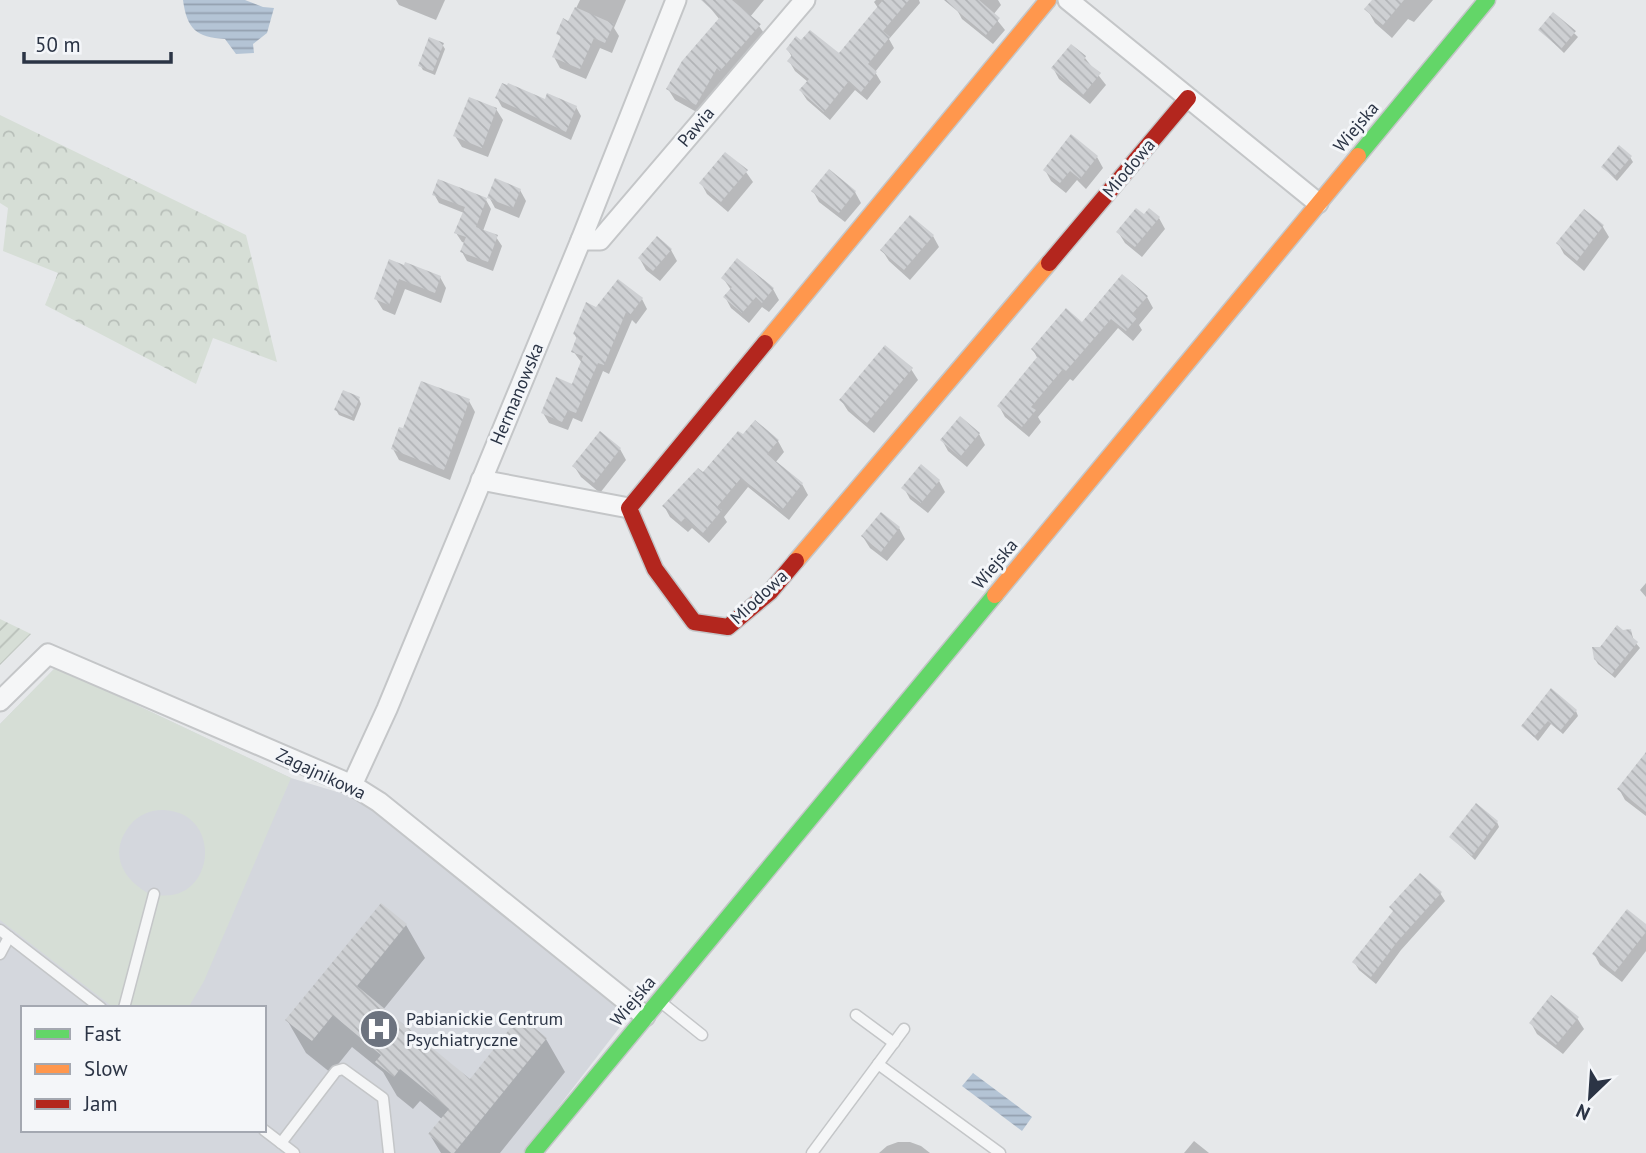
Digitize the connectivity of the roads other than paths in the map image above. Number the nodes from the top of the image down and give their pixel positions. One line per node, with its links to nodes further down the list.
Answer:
1 (676, 0): 8 (street, Hermanowska)
2 (805, 0): 8 (street, Pawia)
3 (1048, 0): 10 (street)
4 (1068, 0): 6 (street)
5 (1487, 0): 7 (street, Wiejska)
6 (1188, 98): 7 (street); 10 (street, Miodowa)
7 (1318, 203): 17 (street, Wiejska)
8 (581, 240): 9 (street, Hermanowska)
9 (481, 480): 10 (street); 12 (street, Hermanowska)
10 (629, 508)
11 (0, 701): 12 (street, Zagajnikowa)
12 (352, 785): 21 (street, Zagajnikowa)
13 (154, 894): 19 (lane)
14 (0, 930): 15 (lane)
15 (9, 937): 16 (lane); 18 (lane)
16 (0, 954)
17 (659, 1000): 21 (street, Wiejska); 23 (lane)
18 (99, 1006)
19 (125, 1006)
20 (856, 1015): 24 (lane)
21 (645, 1016): 30 (street, Wiejska)
22 (904, 1029): 24 (lane)
23 (702, 1035)
24 (894, 1042): 25 (lane)
25 (878, 1064): 31 (lane); 32 (lane)
26 (266, 1132): 27 (lane)
27 (281, 1143): 28 (lane); 29 (lane)
28 (295, 1153)
29 (389, 1153)
30 (533, 1153)
31 (812, 1153)
32 (1000, 1153)

